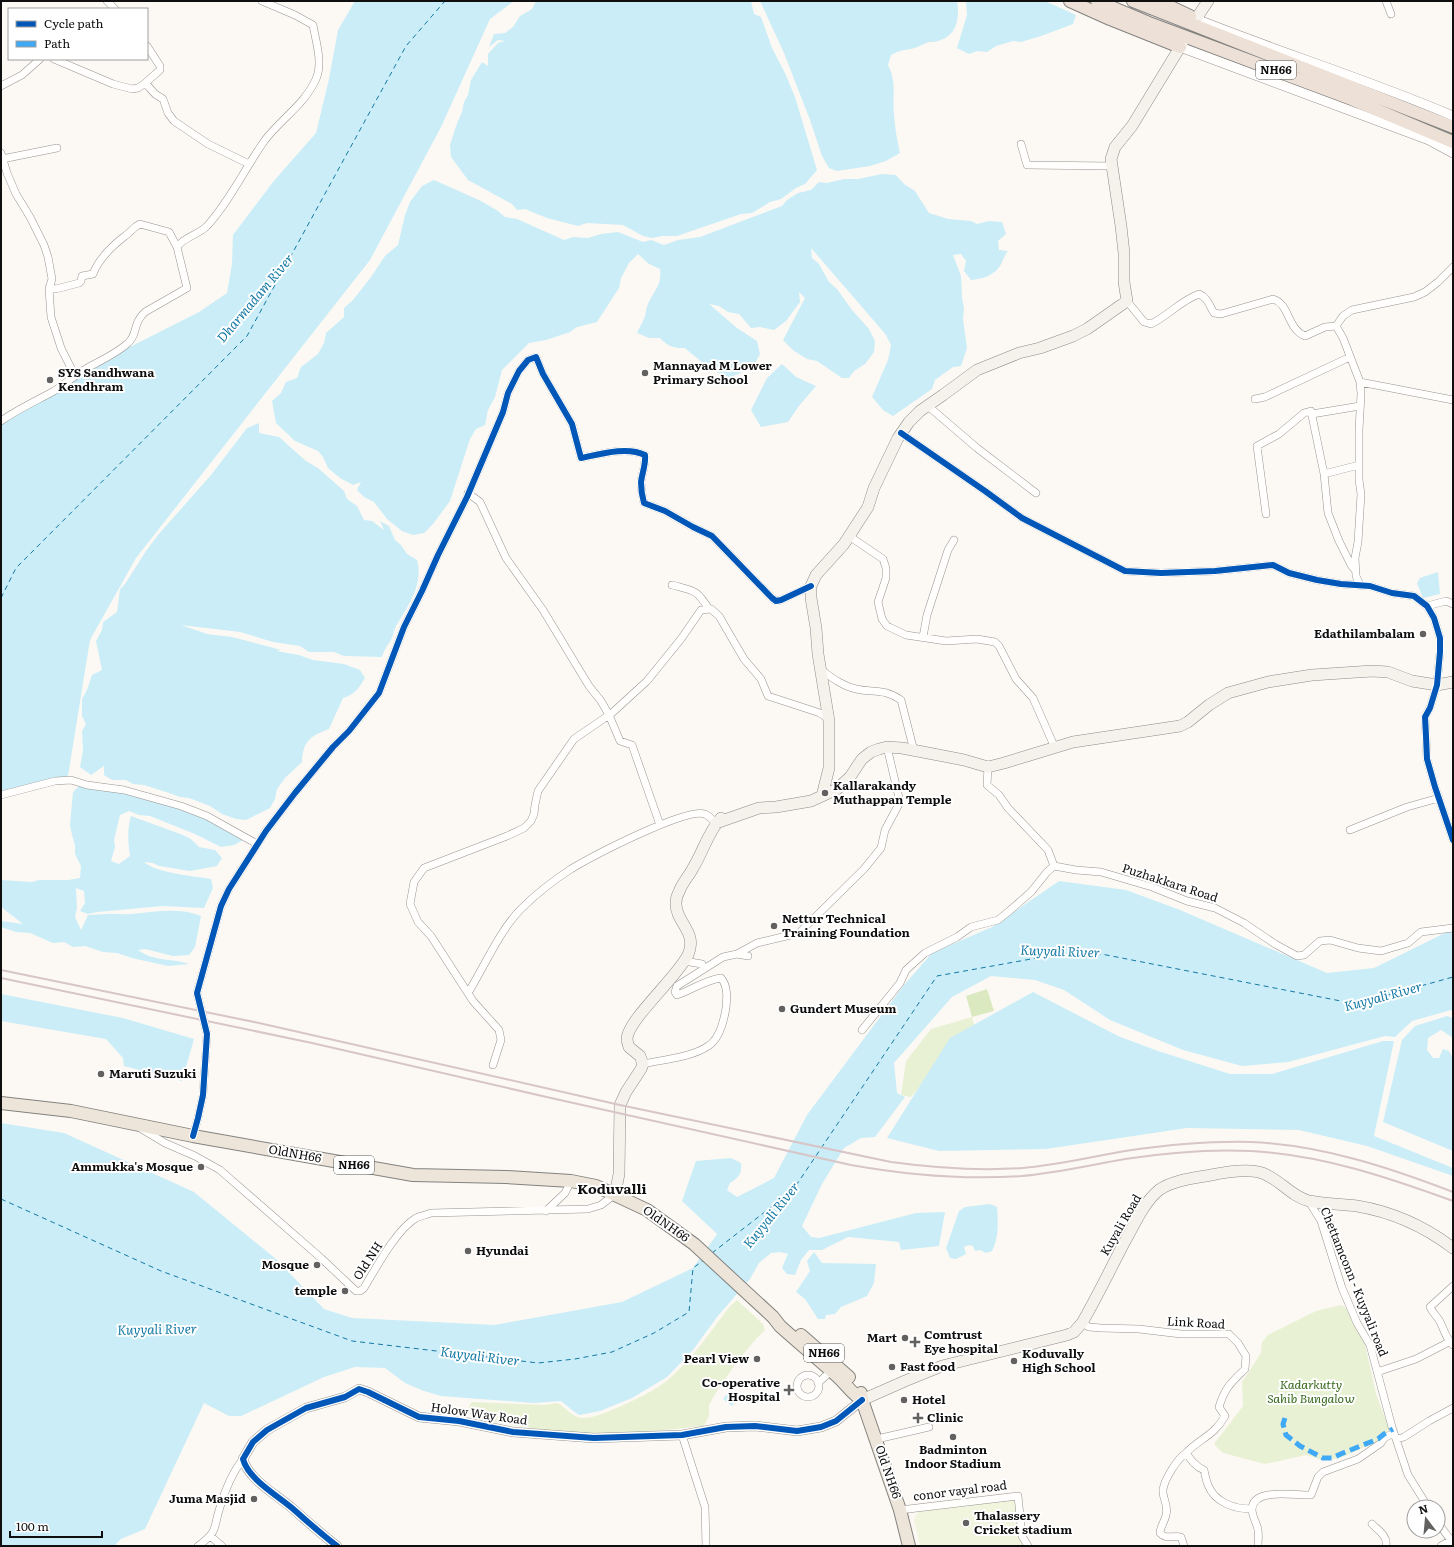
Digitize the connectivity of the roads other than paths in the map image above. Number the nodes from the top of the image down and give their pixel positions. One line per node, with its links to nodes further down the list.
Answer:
1 (262, 1): 23 (street)
2 (1070, 1): 10 (highway)
3 (1097, 1): 18 (highway, NH66)
4 (1133, 1): 17 (highway, NH66)
5 (1158, 1): 9 (highway)
6 (1208, 1): 9 (main road)
7 (1386, 1): 8 (street)
8 (1391, 14)
9 (1196, 19): 16 (street)
10 (1181, 46): 21 (street); 24 (main road)
11 (148, 48): 14 (street)
12 (39, 60): 15 (street)
13 (56, 60): 14 (street)
14 (144, 84): 23 (street)
15 (1, 86)
16 (1453, 116)
17 (1453, 127)
18 (1453, 142)
19 (1021, 144): 24 (street)
20 (57, 148): 22 (street)
21 (1453, 152)
22 (2, 156): 27 (street)
23 (250, 164): 25 (street)
24 (1112, 166): 28 (main road)
25 (177, 247): 27 (street); 31 (street)
26 (1453, 267): 29 (street)
27 (49, 288): 31 (street)
28 (1127, 301): 29 (street); 35 (main road)
29 (1336, 326): 30 (street)
30 (1350, 357): 32 (street); 33 (street)
31 (75, 376): 38 (street)
32 (1360, 382): 34 (street); 36 (street)
33 (1255, 399)
34 (1453, 400)
35 (928, 406): 39 (main road); 43 (street)
36 (1360, 406): 37 (street); 40 (street)
37 (1312, 414): 41 (street); 44 (street)
38 (1, 421)
39 (901, 433): 45 (main road); 49 (street)
40 (1359, 465): 41 (street); 47 (street)
41 (1324, 474): 47 (street)
42 (468, 493): 50 (street); 58 (street); 72 (street)
43 (1036, 493)
44 (1266, 514)
45 (849, 536): 50 (main road); 54 (street)
46 (954, 540): 54 (street)
47 (1356, 570): 49 (street)
48 (672, 585): 53 (street)
49 (1360, 585): 52 (street)
50 (812, 586): 55 (main road)
51 (1453, 604): 52 (street)
52 (1427, 606): 57 (street)
53 (709, 609): 58 (street); 59 (street)
54 (923, 637): 61 (street)
55 (820, 669): 59 (main road); 62 (street)
56 (1453, 682): 57 (main road)
57 (1437, 685): 61 (main road); 66 (street)
58 (609, 715): 69 (street); 79 (street)
59 (829, 719): 65 (main road)
60 (887, 747): 62 (main road); 65 (main road); 75 (street)
61 (1055, 748): 63 (main road)
62 (914, 751): 63 (main road)
63 (988, 767): 73 (street)
64 (1, 795): 72 (street)
65 (822, 796): 68 (main road)
66 (1439, 798): 67 (street); 70 (street)
67 (1450, 821): 71 (street)
68 (716, 823): 69 (street); 77 (main road)
69 (660, 825): 79 (street)
70 (1350, 830)
71 (1453, 840)
72 (258, 844): 85 (street)
73 (1054, 866): 74 (street, Puzhakkara Road); 80 (street)
74 (1453, 928)
75 (737, 954): 76 (street); 81 (street)
76 (748, 956)
77 (684, 960): 78 (street); 81 (main road)
78 (702, 964)
79 (468, 993): 82 (street)
80 (862, 1030)
81 (643, 1064): 87 (main road)
82 (493, 1065)
83 (1, 1102): 84 (main road, OldNH66 / NH66)
84 (134, 1124): 85 (main road, OldNH66 / NH66); 89 (street, Old NH)
85 (193, 1136): 86 (main road, OldNH66 / NH66)
86 (571, 1181): 87 (main road, OldNH66 / NH66); 89 (street)
87 (615, 1194): 89 (street, Old NH); 90 (main road, OldNH66 / NH66)
88 (1308, 1200): 91 (main road, Kuyali Road); 94 (main road, Kuyali Road); 97 (street, Chettamconn - Kuyyali road)
89 (546, 1210)
90 (694, 1244): 93 (main road, Old NH66 / NH66)
91 (1453, 1248)
92 (1453, 1286): 95 (street)
93 (773, 1317): 96 (main road, Old NH66 / NH66); 99 (main road, Old NH66 / NH66)
94 (1082, 1324): 99 (main road, Kuyali Road); 105 (street, Link Road)
95 (1451, 1343): 97 (street)
96 (831, 1371): 98 (street); 99 (main road, Old NH66 / NH66)
97 (1377, 1372): 103 (street, Chettamconn - Kuyyali road)
98 (818, 1383)
99 (862, 1400): 102 (street, Holow Way Road); 104 (main road, Old NH66 / NH66)
100 (1453, 1408): 103 (street)
101 (929, 1427): 104 (street)
102 (682, 1435): 106 (street, Holow Way Road); 118 (street)
103 (1395, 1436): 107 (street, Chettamconn - Kuyyali road); 108 (street)
104 (877, 1439): 109 (main road, Old NH66 / NH66)
105 (1186, 1453): 108 (street); 114 (street)
106 (243, 1459): 112 (street); 117 (street)
107 (1423, 1499)
108 (1252, 1509): 121 (street)
109 (900, 1510): 119 (main road, Old NH66 / NH66); 120 (street, conor vayal road)
110 (1372, 1524): 122 (street)
111 (1446, 1534): 113 (street)
112 (210, 1536): 115 (street); 116 (street)
113 (1452, 1542): 123 (street)
114 (1184, 1545)
115 (198, 1546)
116 (222, 1546)
117 (337, 1546)
118 (706, 1546)
119 (909, 1546)
120 (1028, 1546)
121 (1258, 1546)
122 (1386, 1546)
123 (1440, 1546)

